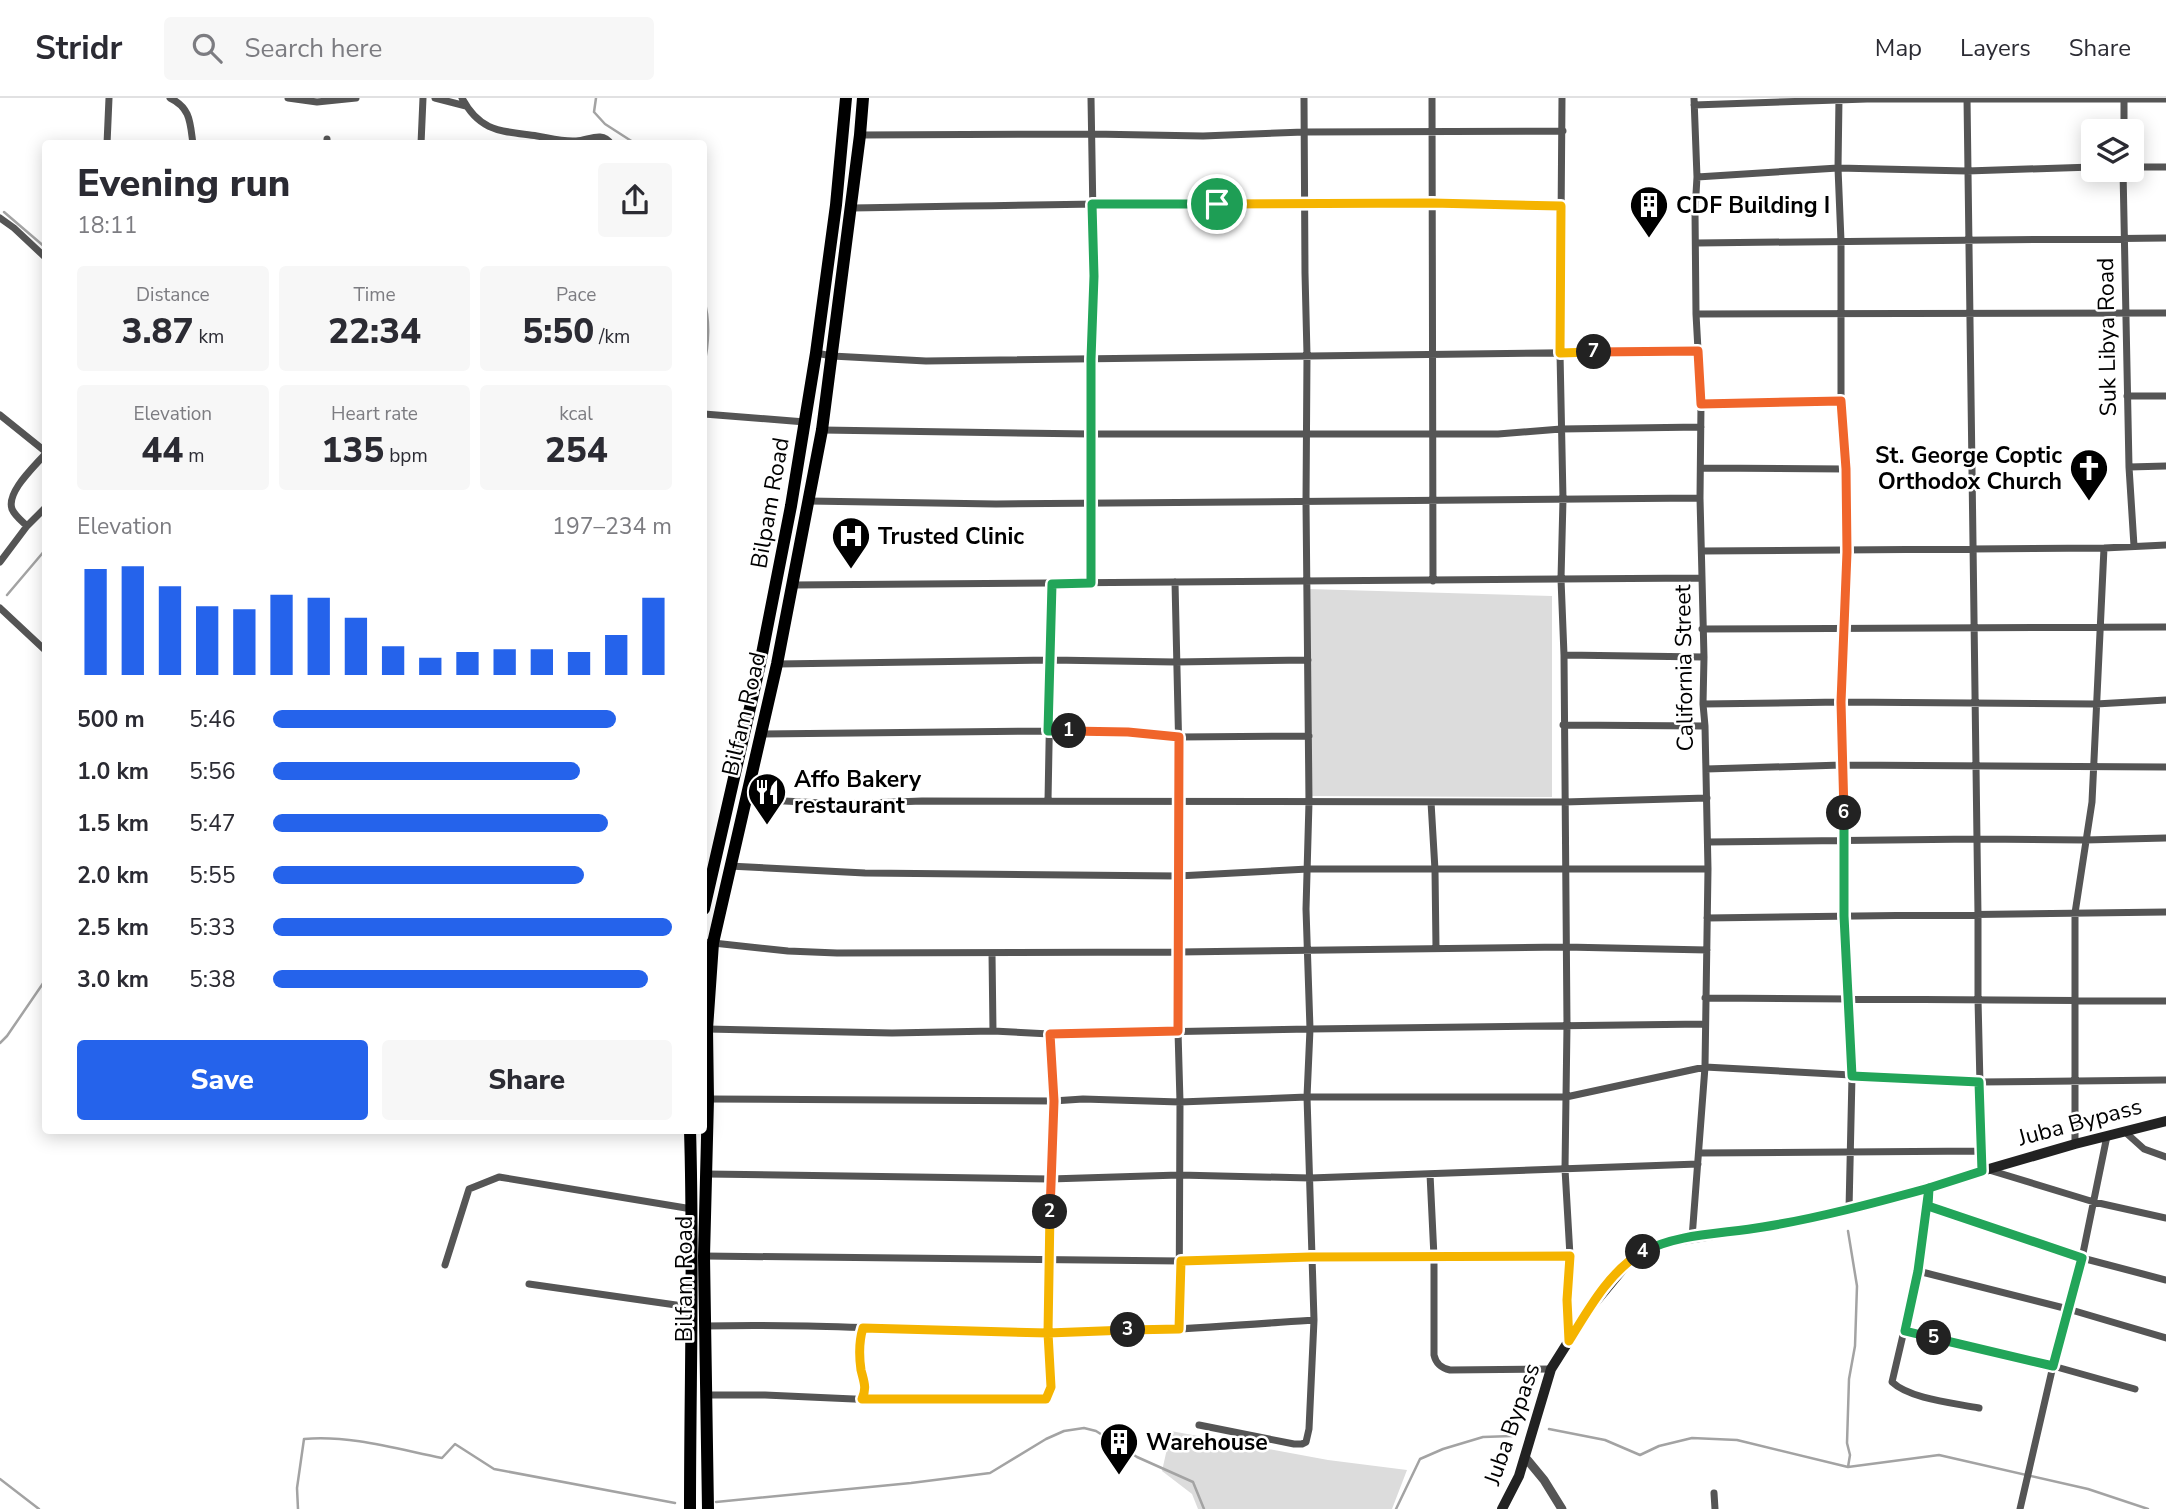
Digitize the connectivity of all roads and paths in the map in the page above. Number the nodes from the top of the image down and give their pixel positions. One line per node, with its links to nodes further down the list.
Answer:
1 (108, 98): 26 (street)
2 (170, 98): 27 (street)
3 (288, 98): 4 (street)
4 (356, 98)
5 (423, 98): 28 (street)
6 (435, 98): 19 (street)
7 (462, 98): 19 (street)
8 (846, 98): 57 (main road, Bilpam Road)
9 (863, 98): 25 (main road, Bilfam Road)
10 (1091, 98): 24 (street)
11 (1304, 98): 22 (street)
12 (1432, 98): 23 (street)
13 (1562, 98): 21 (street)
14 (2124, 98): 16 (street); 17 (street); 20 (street)
15 (1839, 99): 16 (street); 18 (street); 35 (street)
16 (1967, 99): 36 (street)
17 (2166, 99)
18 (1694, 101): 37 (street, California Street)
19 (466, 106): 29 (street)
20 (2124, 119)
21 (1563, 131): 23 (street); 42 (street)
22 (1304, 132): 23 (street); 24 (street); 39 (street)
23 (1432, 132): 40 (street)
24 (1092, 134): 25 (street); 41 (street)
25 (860, 135): 43 (main road, Bilfam Road)
26 (107, 140)
27 (192, 140)
28 (421, 140)
29 (556, 140)
30 (583, 140): 31 (street)
31 (609, 140)
32 (2081, 167): 36 (street)
33 (2144, 167): 34 (street)
34 (2166, 167)
35 (1838, 168): 36 (street); 37 (street); 48 (street)
36 (1967, 171): 47 (street)
37 (1697, 177): 49 (street, California Street)
38 (2123, 182): 45 (street, Suk Libya Road)
39 (1305, 202): 40 (street); 41 (street); 59 (street)
40 (1432, 203): 42 (street); 60 (street)
41 (1092, 204): 43 (street); 62 (street)
42 (1561, 206): 58 (street)
43 (851, 208): 61 (main road, Bilfam Road)
44 (0, 218): 50 (street)
45 (2124, 238): 46 (street); 47 (street); 53 (street, Suk Libya Road)
46 (2166, 238)
47 (1968, 240): 48 (street); 52 (street)
48 (1841, 242): 49 (street); 51 (street)
49 (1697, 243): 55 (street, California Street)
50 (42, 253)
51 (1842, 313): 52 (street); 55 (street); 65 (street)
52 (1969, 313): 53 (street); 127 (street)
53 (2125, 313): 54 (street); 63 (street, Suk Libya Road)
54 (2166, 313)
55 (1696, 314): 56 (street, California Street)
56 (1698, 351): 58 (street); 66 (street, California Street)
57 (816, 353): 61 (street); 69 (main road, Bilpam Road)
58 (1560, 353): 60 (street); 71 (street)
59 (1307, 355): 60 (street); 62 (street); 74 (street)
60 (1432, 355): 75 (street)
61 (832, 356): 62 (street); 72 (main road, Bilfam Road)
62 (1091, 359): 73 (street)
63 (2127, 396): 64 (street); 79 (street, Suk Libya Road)
64 (2166, 396)
65 (1841, 401): 66 (street); 81 (street)
66 (1701, 404): 70 (street, California Street)
67 (707, 414): 69 (street)
68 (0, 415): 76 (street)
69 (805, 422): 149 (main road, Bilpam Road)
70 (1701, 427): 71 (street); 80 (street, California Street)
71 (1561, 429): 75 (street); 83 (street)
72 (822, 430): 73 (street); 84 (main road, Bilfam Road)
73 (1091, 434): 74 (street); 87 (street)
74 (1306, 434): 75 (street); 85 (street)
75 (1432, 434): 86 (street)
76 (42, 450)
77 (42, 458): 89 (street)
78 (2166, 466): 79 (street)
79 (2129, 467): 91 (street, Suk Libya Road)
80 (1700, 468): 81 (street); 82 (street, California Street)
81 (1846, 469): 94 (street)
82 (1700, 498): 83 (street); 93 (street, California Street)
83 (1563, 499): 86 (street); 97 (street)
84 (808, 501): 87 (street); 103 (main road, Bilfam Road)
85 (1306, 502): 86 (street); 87 (street); 100 (street)
86 (1433, 502): 98 (street)
87 (1090, 503): 101 (street)
88 (42, 512): 89 (street)
89 (27, 526): 95 (street)
90 (2166, 545): 91 (street)
91 (2134, 546): 92 (street)
92 (2104, 548): 94 (street); 108 (street)
93 (1702, 551): 94 (street); 96 (street, California Street)
94 (1847, 552): 107 (street)
95 (0, 562)
96 (1701, 578): 97 (street); 106 (street, California Street)
97 (1561, 579): 98 (street); 110 (street)
98 (1433, 581): 100 (street)
99 (1175, 582): 100 (street); 101 (street); 114 (street)
100 (1307, 582): 113 (street)
101 (1091, 583): 102 (street)
102 (1052, 584): 103 (street); 112 (street)
103 (792, 586): 115 (main road, Bilfam Road)
104 (0, 608): 109 (street)
105 (2166, 627): 108 (street)
106 (1702, 629): 107 (street); 111 (street, California Street)
107 (1842, 629): 108 (street); 117 (street)
108 (2100, 629): 119 (street)
109 (42, 647)
110 (1564, 655): 111 (street); 120 (street)
111 (1703, 657): 118 (street, California Street)
112 (1051, 660): 114 (street); 115 (street); 122 (street)
113 (1308, 660): 114 (street); 124 (street)
114 (1175, 662): 125 (street)
115 (777, 664): 123 (main road, Bilfam Road)
116 (2166, 700): 119 (street)
117 (1841, 702): 118 (street); 119 (street); 126 (street)
118 (1703, 704): 121 (street, California Street)
119 (2096, 704): 129 (street)
120 (1563, 725): 121 (street); 137 (street)
121 (1705, 726): 130 (street, California Street)
122 (1048, 731): 123 (street); 125 (street); 134 (street)
123 (760, 734): 132 (main road, Bilfam Road)
124 (1309, 736): 125 (street); 135 (street)
125 (1179, 737): 133 (street)
126 (1842, 765): 127 (street); 130 (street); 140 (street)
127 (1975, 766): 129 (street); 139 (street)
128 (2166, 767): 129 (street)
129 (2093, 768): 141 (street)
130 (1706, 769): 131 (street, California Street)
131 (1707, 798): 137 (street); 142 (street, California Street)
132 (746, 799): 134 (street); 143 (main road, Bilfam Road)
133 (1180, 801): 134 (street); 135 (street); 148 (street)
134 (1048, 802)
135 (1309, 802): 136 (street); 144 (street)
136 (1431, 802): 137 (street); 147 (street)
137 (1564, 802): 145 (street)
138 (2166, 838): 141 (street)
139 (1976, 839): 140 (street); 141 (street); 152 (street)
140 (1845, 840): 142 (street); 153 (street)
141 (2085, 840): 151 (street)
142 (1707, 842): 146 (street, California Street)
143 (729, 866): 148 (street); 155 (main road, Bilfam Road)
144 (1308, 869): 147 (street); 148 (street); 158 (street)
145 (1565, 869): 146 (street); 147 (street); 156 (street)
146 (1708, 869): 154 (street, California Street)
147 (1435, 870): 157 (street)
148 (1178, 876): 160 (street)
149 (707, 896)
150 (2166, 912): 151 (street)
151 (2075, 913): 152 (street); 165 (street)
152 (1978, 915): 153 (street); 164 (street)
153 (1844, 916): 154 (street); 163 (street)
154 (1707, 918): 159 (street, California Street)
155 (708, 943): 161 (street); 169 (main road, Bilfam Road)
156 (1565, 947): 157 (street); 159 (street); 168 (street)
157 (1436, 948): 158 (street)
158 (1307, 950): 160 (street); 170 (street)
159 (1707, 950): 162 (street, California Street)
160 (1179, 952): 161 (street); 172 (street)
161 (992, 953): 171 (street)
162 (1705, 998): 163 (street); 167 (street, California Street)
163 (1849, 999): 164 (street); 175 (street)
164 (1978, 999): 165 (street); 177 (street)
165 (2076, 1001): 166 (street); 178 (street)
166 (2166, 1001)
167 (1705, 1024): 168 (street); 174 (street, California Street)
168 (1567, 1025): 170 (street); 180 (street)
169 (707, 1029): 171 (street); 181 (main road, Bilfam Road)
170 (1310, 1029): 172 (street); 179 (street)
171 (993, 1031): 173 (street)
172 (1178, 1031): 173 (street); 183 (street)
173 (1050, 1034): 182 (street)
174 (1705, 1067): 175 (street); 180 (street); 192 (street, California Street)
175 (1852, 1076): 177 (street); 193 (street)
176 (2166, 1080): 178 (street)
177 (1979, 1082): 178 (street); 191 (street)
178 (2075, 1082): 190 (street)
179 (1307, 1097): 180 (street); 183 (street); 201 (street)
180 (1566, 1097): 196 (street)
181 (708, 1099): 182 (street); 185 (main road, Bilfam Road)
182 (1054, 1101): 183 (street); 202 (street)
183 (1180, 1102): 200 (street)
184 (2166, 1121): 186 (main road, Juba Bypass)
185 (707, 1124)
186 (2124, 1131): 189 (main road, Juba Bypass); 194 (street)
187 (690, 1134): 206 (main road)
188 (707, 1134): 198 (main road, Bilfam Road)
189 (2107, 1136): 190 (main road, Juba Bypass); 204 (street)
190 (2076, 1144): 197 (main road, Juba Bypass)
191 (1981, 1150): 193 (street); 197 (street)
192 (1699, 1153): 193 (street); 195 (street, California Street)
193 (1850, 1153): 207 (street)
194 (2166, 1157)
195 (1698, 1164): 196 (street); 209 (street, California Street)
196 (1566, 1169): 199 (street); 211 (street)
197 (1985, 1171): 203 (main road, Juba Bypass); 204 (street)
198 (705, 1174): 202 (street); 210 (main road, Bilfam Road)
199 (1430, 1174): 201 (street); 213 (street)
200 (1179, 1175): 201 (street); 202 (street); 216 (street)
201 (1310, 1178): 212 (street)
202 (1050, 1179): 215 (street)
203 (1929, 1188): 205 (street); 207 (main road, Juba Bypass)
204 (2094, 1202): 208 (street); 214 (street)
205 (1928, 1206): 214 (street); 218 (street)
206 (692, 1209): 217 (street); 221 (main road)
207 (1849, 1209): 209 (main road, Juba Bypass)
208 (2166, 1218)
209 (1692, 1238): 230 (main road, Juba Bypass)
210 (704, 1256): 215 (street); 224 (main road, Bilfam Road)
211 (1570, 1256): 213 (street); 230 (street)
212 (1310, 1257): 213 (street); 216 (street); 223 (street)
213 (1434, 1257): 232 (street)
214 (2082, 1258): 219 (street); 222 (street)
215 (1049, 1259): 216 (street); 228 (street)
216 (1181, 1261): 226 (street)
217 (445, 1265)
218 (1918, 1271): 222 (street); 227 (street)
219 (2166, 1280)
220 (529, 1284): 221 (street)
221 (690, 1307): 240 (main road)
222 (2068, 1309): 229 (street); 231 (street)
223 (1314, 1320): 226 (street); 237 (street)
224 (705, 1326): 225 (street); 234 (main road, Bilfam Road)
225 (863, 1328): 228 (street); 235 (street)
226 (1179, 1329): 228 (street)
227 (1905, 1331): 231 (street); 236 (street)
228 (1048, 1333): 235 (street)
229 (2166, 1338)
230 (1569, 1341): 232 (main road, Juba Bypass)
231 (2053, 1366): 233 (street); 245 (street)
232 (1551, 1369): 238 (main road, Juba Bypass)
233 (2134, 1389)
234 (707, 1395): 235 (street); 241 (main road, Bilfam Road)
235 (862, 1399)
236 (1979, 1408)
237 (1199, 1425)
238 (1525, 1457): 242 (main road, Juba Bypass); 243 (street)
239 (1714, 1493): 244 (street)
240 (690, 1509)
241 (708, 1509)
242 (1502, 1509)
243 (1562, 1509)
244 (1715, 1509)
245 (2020, 1509)

